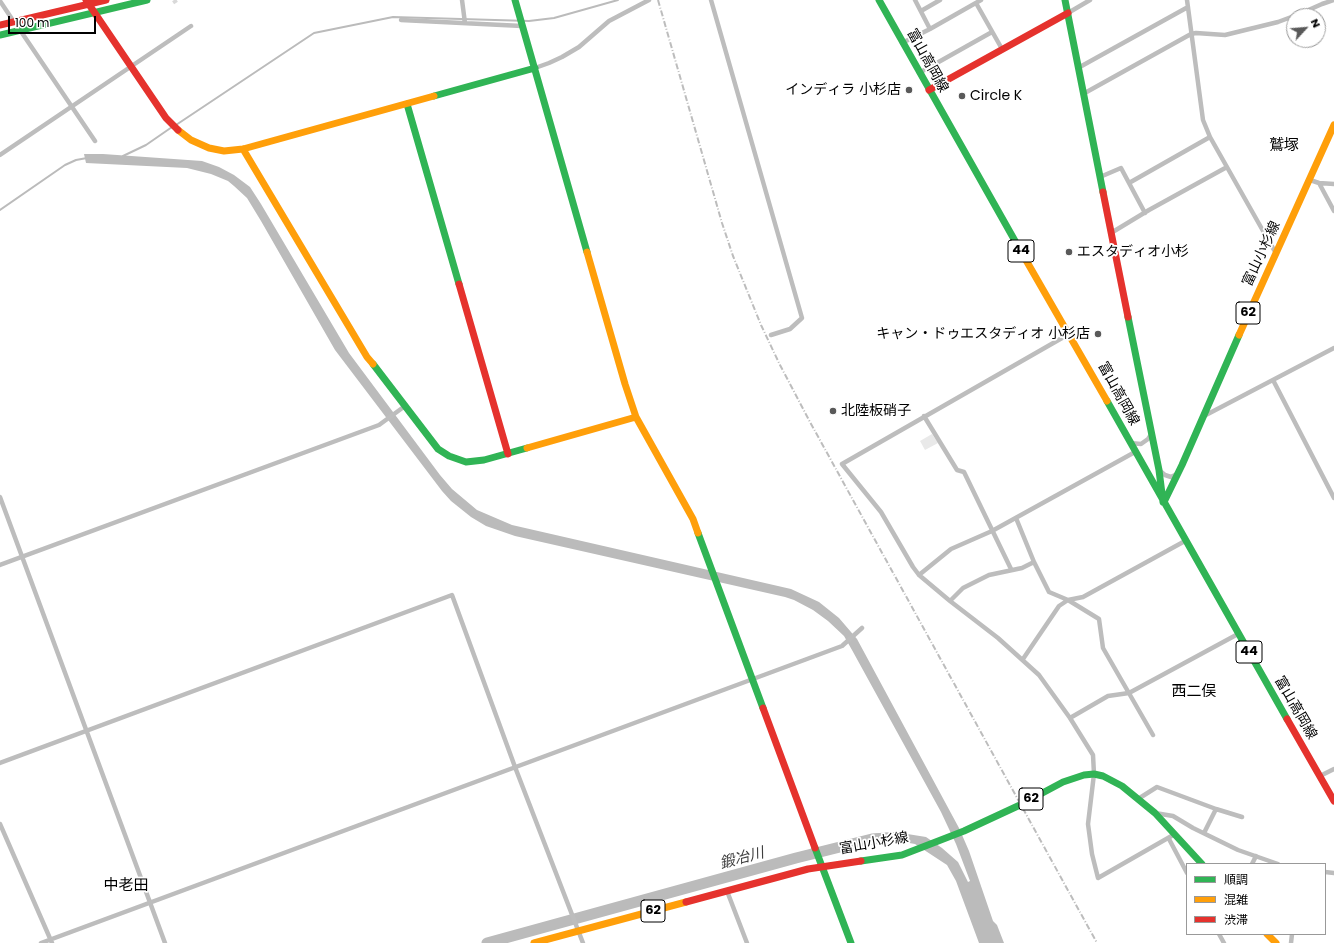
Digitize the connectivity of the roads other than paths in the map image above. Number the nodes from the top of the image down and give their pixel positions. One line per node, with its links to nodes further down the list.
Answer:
1 (106, 0): 16 (street)
2 (147, 0): 21 (street)
3 (462, 0): 26 (street)
4 (515, 0): 29 (street)
5 (649, 0): 38 (street)
6 (710, 0): 61 (street)
7 (879, 0): 35 (street, 富山高岡線 / 44)
8 (914, 0): 20 (street)
9 (940, 0): 20 (street)
10 (981, 0): 17 (street)
11 (1065, 0): 22 (street)
12 (1090, 0): 22 (street)
13 (1187, 0): 18 (street)
14 (1334, 0): 19 (street)
15 (0, 1): 25 (street)
16 (87, 2): 21 (street); 25 (street)
17 (976, 3): 30 (street); 32 (street)
18 (1188, 7): 33 (street); 39 (street)
19 (1313, 8)
20 (921, 11): 30 (street)
21 (94, 13): 31 (street); 37 (street)
22 (1068, 13): 36 (street); 39 (street)
23 (1286, 19): 33 (street)
24 (401, 20): 26 (street)
25 (14, 22): 27 (street)
26 (465, 23): 29 (street)
27 (0, 25)
28 (191, 26): 37 (street)
29 (522, 26): 38 (street)
30 (930, 29): 35 (street)
31 (20, 30): 34 (street); 44 (street)
32 (992, 32): 36 (street); 40 (street)
33 (1191, 34): 42 (street); 46 (street)
34 (0, 35)
35 (902, 42): 40 (street, 富山高岡線 / 44)
36 (1002, 49): 41 (street)
37 (131, 67): 44 (street); 48 (street)
38 (535, 68): 43 (street); 67 (street)
39 (1078, 68): 42 (street)
40 (919, 73): 41 (street, 富山高岡線 / 44)
41 (929, 90): 60 (street, 富山高岡線 / 44)
42 (1083, 94): 51 (street)
43 (407, 104): 48 (street); 71 (street)
44 (72, 106): 47 (street); 49 (street)
45 (1333, 130): 52 (street, 富山小杉線 / 62)
46 (1210, 137): 50 (street); 53 (street)
47 (95, 141)
48 (243, 149): 64 (street)
49 (0, 155)
50 (1227, 167): 57 (street); 59 (street)
51 (1100, 178): 53 (street); 58 (street)
52 (1310, 180): 54 (street); 59 (street, 富山小杉線 / 62)
53 (1129, 183): 57 (street)
54 (1319, 183): 55 (street); 56 (street)
55 (1334, 184)
56 (1334, 211)
57 (1145, 213): 58 (street)
58 (1111, 233): 68 (street)
59 (1276, 253): 66 (street, 富山小杉線 / 62)
60 (1069, 334): 65 (street); 69 (street, 富山高岡線 / 44)
61 (771, 335)
62 (1334, 348): 63 (street)
63 (1273, 380): 66 (street); 75 (street)
64 (405, 406): 71 (street); 80 (street)
65 (924, 416): 78 (street); 84 (street)
66 (1204, 416): 73 (street, 富山小杉線 / 62)
67 (636, 417): 71 (street); 90 (street)
68 (1152, 434): 69 (street); 72 (street)
69 (1130, 443): 70 (street, 富山高岡線 / 44)
70 (1135, 452): 76 (street, 富山高岡線 / 44); 77 (street)
71 (508, 454)
72 (1159, 470): 73 (street); 76 (street)
73 (1178, 474): 76 (street, 富山小杉線 / 62)
74 (0, 497): 80 (street)
75 (1334, 498)
76 (1164, 502): 79 (street, 富山高岡線 / 44)
77 (1016, 518): 78 (street); 81 (street)
78 (992, 531): 83 (street); 84 (street)
79 (1185, 541): 85 (street); 88 (street, 富山高岡線 / 44)
80 (23, 557): 82 (street); 93 (street)
81 (1034, 562): 83 (street); 85 (street)
82 (0, 565)
83 (1011, 569): 86 (street)
84 (919, 575): 86 (street)
85 (1068, 600): 89 (street); 91 (street)
86 (950, 601): 89 (street)
87 (862, 628): 90 (street)
88 (1238, 634): 91 (street); 99 (street, 富山高岡線 / 44)
89 (1023, 659): 92 (street)
90 (753, 679): 96 (street); 109 (street)
91 (1129, 693): 92 (street); 94 (street)
92 (1070, 718): 98 (street)
93 (87, 731): 95 (street); 96 (street); 115 (street)
94 (1152, 734)
95 (0, 763)
96 (515, 767): 115 (street); 116 (street)
97 (1334, 769): 99 (street)
98 (1094, 774): 100 (street); 107 (street); 109 (street, 富山小杉線 / 62)
99 (1320, 776): 101 (street, 富山高岡線 / 44)
100 (1138, 799): 102 (street); 103 (street)
101 (1334, 802)
102 (1216, 809): 104 (street); 106 (street)
103 (1155, 813): 106 (street); 107 (street)
104 (1242, 817)
105 (0, 824): 118 (street)
106 (1204, 833): 108 (street)
107 (1172, 836): 110 (street); 113 (street)
108 (1256, 856): 111 (street); 112 (street)
109 (822, 863): 114 (street, 富山小杉線 / 62); 124 (street)
110 (1201, 863)
111 (1252, 863)
112 (1275, 863)
113 (1186, 871)
114 (727, 891): 116 (street, 富山小杉線 / 62); 123 (street)
115 (150, 902): 118 (street); 120 (street)
116 (578, 930): 121 (street, 富山小杉線 / 62); 122 (street)
117 (1268, 935): 125 (street)
118 (51, 941): 119 (street)
119 (41, 943)
120 (165, 943)
121 (534, 943)
122 (583, 943)
123 (747, 943)
124 (851, 943)
125 (1276, 943)

